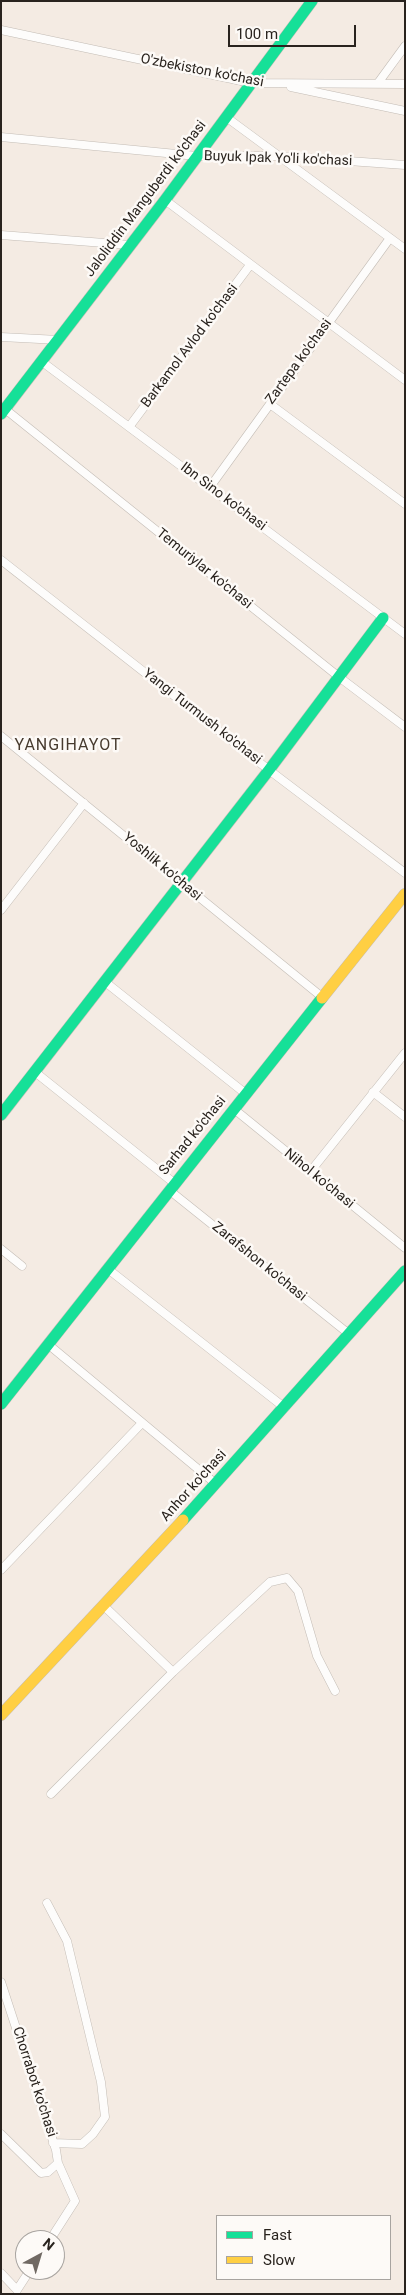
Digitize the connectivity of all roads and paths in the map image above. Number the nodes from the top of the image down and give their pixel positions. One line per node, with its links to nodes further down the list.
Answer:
1 (312, 1): 4 (street, Jaloliddin Manguberdi ko'chasi)
2 (1, 30): 4 (street, O'zbekiston ko'chasi)
3 (405, 46): 5 (street)
4 (251, 83): 6 (street, O'zbekiston ko'chasi); 9 (street, Jaloliddin Manguberdi ko'chasi)
5 (378, 83): 6 (street, O'zbekiston ko'chasi); 7 (street, O'zbekiston ko'chasi)
6 (276, 84): 8 (street)
7 (405, 84)
8 (405, 111)
9 (226, 117): 11 (street, Jaloliddin Manguberdi ko'chasi); 12 (street)
10 (1, 137): 11 (street, Buyuk Ipak Yo'li ko'chasi)
11 (196, 156): 12 (street, Buyuk Ipak Yo'li ko'chasi); 14 (street, Jaloliddin Manguberdi ko'chasi)
12 (278, 156): 13 (street, Buyuk Ipak Yo'li ko'chasi); 16 (street)
13 (405, 166)
14 (165, 200): 17 (street, Jaloliddin Manguberdi ko'chasi); 19 (street)
15 (1, 235): 17 (street)
16 (390, 238): 18 (street); 20 (street, Zartepa ko'chasi)
17 (130, 245): 22 (street, Jaloliddin Manguberdi ko'chasi)
18 (405, 249)
19 (250, 266): 20 (street); 27 (street, Barkamol Avlod ko'chasi)
20 (328, 322): 24 (street); 25 (street, Zartepa ko'chasi)
21 (1, 337): 22 (street)
22 (59, 340): 23 (street, Jaloliddin Manguberdi ko'chasi)
23 (41, 361): 26 (street, Jaloliddin Manguberdi ko'chasi); 27 (street, Ibn Sino ko'chasi)
24 (405, 380)
25 (270, 404): 28 (street, Zartepa ko'chasi); 29 (street)
26 (3, 412): 33 (street, Temuriylar ko'chasi)
27 (129, 427): 28 (street, Ibn Sino ko'chasi)
28 (210, 487): 31 (street, Ibn Sino ko'chasi)
29 (405, 504)
30 (1, 560): 36 (street, Yangi Turmush ko'chasi)
31 (383, 618): 32 (street, Ibn Sino ko'chasi); 33 (street)
32 (405, 634)
33 (339, 677): 34 (street, Temuriylar ko'chasi); 36 (street)
34 (405, 727)
35 (1, 736): 37 (street, Yoshlik ko'chasi)
36 (269, 770): 38 (street, Yangi Turmush ko'chasi); 39 (street)
37 (84, 803): 39 (street, Yoshlik ko'chasi); 41 (street)
38 (405, 873)
39 (181, 884): 42 (street); 43 (street, Yoshlik ko'chasi)
40 (405, 894): 43 (street, Sarhad ko'chasi)
41 (1, 910)
42 (104, 981): 45 (street); 47 (street)
43 (322, 997): 47 (street, Sarhad ko'chasi)
44 (405, 1052): 46 (street)
45 (35, 1072): 49 (street); 52 (street, Zarafshon ko'chasi)
46 (373, 1092): 50 (street); 51 (street)
47 (246, 1094): 48 (street, Sarhad ko'chasi)
48 (234, 1109): 51 (street, Nihol ko'chasi); 52 (street, Sarhad ko'chasi)
49 (1, 1115)
50 (405, 1117)
51 (310, 1172): 53 (street, Nihol ko'chasi)
52 (172, 1186): 56 (street, Sarhad ko'chasi); 58 (street, Zarafshon ko'chasi)
53 (405, 1248)
54 (1, 1249): 55 (street)
55 (22, 1266)
56 (108, 1269): 59 (street, Sarhad ko'chasi); 61 (street)
57 (405, 1271): 58 (street, Anhor ko'chasi)
58 (349, 1334): 61 (street, Anhor ko'chasi)
59 (49, 1345): 60 (street, Sarhad ko'chasi); 62 (street)
60 (3, 1398)
61 (284, 1408): 63 (street, Anhor ko'chasi)
62 (142, 1422): 63 (street); 64 (street)
63 (216, 1484): 65 (street, Anhor ko'chasi)
64 (1, 1570)
65 (105, 1607): 66 (street); 68 (street, Anhor ko'chasi)
66 (173, 1672): 67 (street); 69 (street)
67 (335, 1691)
68 (1, 1716)
69 (51, 1794)
70 (47, 1903): 73 (street)
71 (1, 1982): 73 (street, Chorrabot ko'chasi)
72 (1, 2134): 74 (street)
73 (53, 2143): 74 (street, Chorrabot ko'chasi)
74 (58, 2163): 75 (street, Chorrabot ko'chasi)
75 (56, 2230)
76 (1, 2273): 77 (street)
77 (24, 2280)

